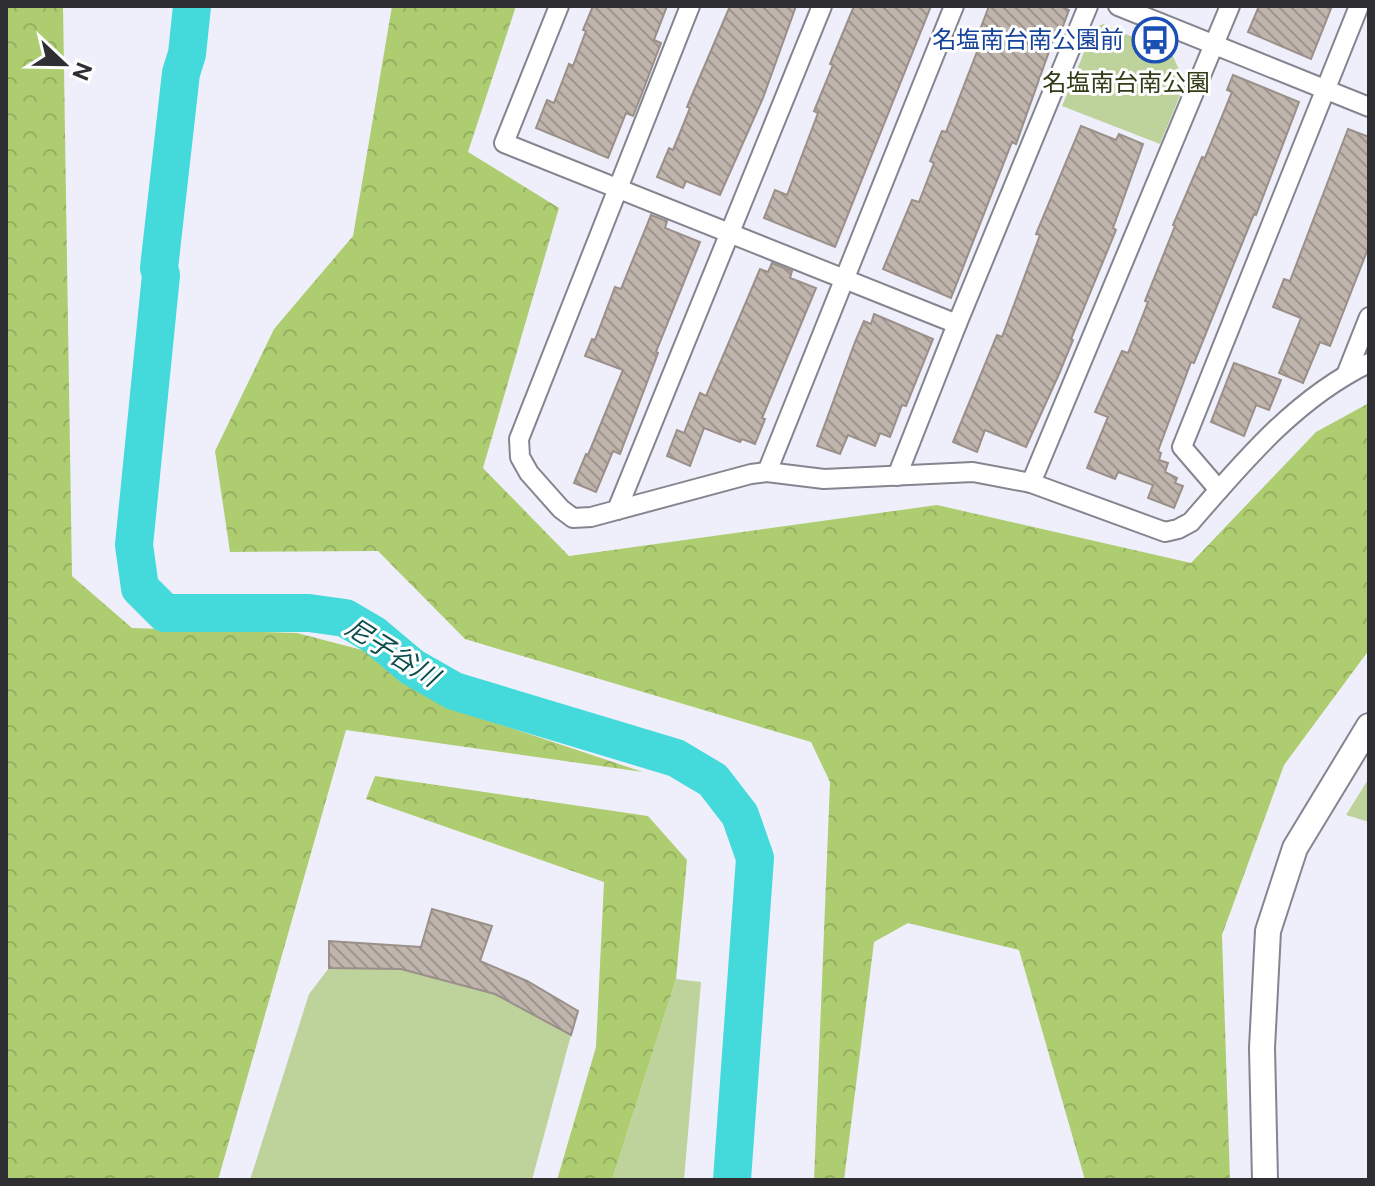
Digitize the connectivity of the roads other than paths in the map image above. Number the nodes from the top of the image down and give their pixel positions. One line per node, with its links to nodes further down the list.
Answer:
1 (559, 6): 12 (street)
2 (690, 6): 12 (street)
3 (822, 6): 13 (street)
4 (954, 6): 14 (street)
5 (1088, 6): 16 (street)
6 (1118, 6): 9 (street)
7 (1230, 6): 9 (street)
8 (1359, 6): 10 (street)
9 (1214, 44): 10 (street); 21 (street)
10 (1326, 89): 11 (street); 22 (street)
11 (1369, 107)
12 (616, 189): 13 (street); 23 (street)
13 (730, 234): 14 (street); 23 (street)
14 (842, 280): 16 (street); 19 (street)
15 (1369, 317): 18 (street)
16 (957, 324): 20 (street)
17 (1369, 363): 18 (street)
18 (1346, 375): 22 (street)
19 (767, 472): 20 (street); 23 (street)
20 (897, 476): 21 (street)
21 (1031, 483): 22 (street)
22 (1219, 490)
23 (617, 510)
24 (1365, 740): 25 (street)
25 (1265, 1180)

